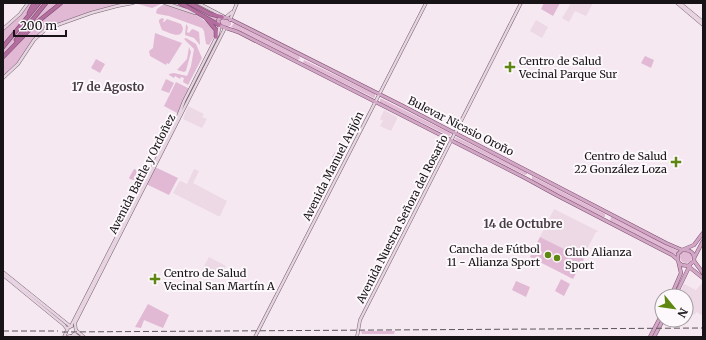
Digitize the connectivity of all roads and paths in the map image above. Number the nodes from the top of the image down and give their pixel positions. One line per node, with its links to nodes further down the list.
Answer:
1 (28, 3): 24 (main road)
2 (34, 3): 20 (highway)
3 (39, 3): 20 (highway)
4 (46, 3): 27 (highway)
5 (61, 3): 27 (highway)
6 (133, 3): 28 (main road)
7 (165, 3): 17 (main road)
8 (180, 3): 17 (highway)
9 (189, 3): 18 (highway)
10 (198, 3): 18 (main road)
11 (237, 3): 16 (main road)
12 (426, 3): 29 (main road, Avenida Manuel Arijón)
13 (521, 3): 31 (main road, Avenida Nuestra Señora del Rosario)
14 (677, 3): 21 (main road)
15 (680, 3): 21 (main road)
16 (232, 12): 18 (main road); 19 (main road)
17 (204, 16): 22 (highway); 25 (highway)
18 (224, 17): 19 (main road); 22 (main road)
19 (230, 20): 23 (main road); 29 (main road, Bulevar Nicasio Oroño)
20 (22, 23): 26 (highway)
21 (703, 24)
22 (219, 25): 23 (main road); 25 (main road, Avenida Battle y Ordoñez)
23 (226, 28): 30 (main road, Bulevar Nicasio Oroño); 50 (main road, Avenida Battle y Ordoñez)
24 (3, 29)
25 (216, 37): 46 (main road, Avenida Battle y Ordoñez)
26 (3, 47)
27 (3, 57)
28 (3, 78)
29 (379, 95): 30 (main road, Avenida Manuel Arijón); 31 (main road, Bulevar Nicasio Oroño)
30 (376, 101): 32 (main road, Bulevar Nicasio Oroño); 55 (main road, Avenida Manuel Arijón)
31 (455, 133): 32 (main road, Avenida Nuestra Señora del Rosario); 35 (main road, Bulevar Nicasio Oroño)
32 (451, 140): 37 (main road, Bulevar Nicasio Oroño); 56 (main road, Avenida Nuestra Señora del Rosario)
33 (703, 233): 35 (main road)
34 (703, 241): 36 (main road)
35 (684, 250): 36 (main road); 37 (main road)
36 (694, 259): 38 (main road); 41 (main road)
37 (678, 261): 38 (main road); 44 (main road)
38 (689, 266): 39 (main road); 42 (main road)
39 (696, 272): 42 (main road); 43 (main road)
40 (3, 273): 46 (main road); 49 (main road)
41 (703, 273)
42 (686, 275): 45 (main road)
43 (703, 278)
44 (675, 288)
45 (679, 288)
46 (70, 326): 49 (main road, Avenida Battle y Ordoñez); 50 (main road)
47 (655, 328): 57 (main road)
48 (659, 328): 58 (main road)
49 (67, 330): 51 (main road); 52 (main road)
50 (76, 330): 51 (main road, Avenida Battle y Ordoñez); 54 (main road)
51 (72, 335): 52 (main road); 53 (main road)
52 (65, 337)
53 (79, 337)
54 (84, 337)
55 (255, 337)
56 (358, 337)
57 (650, 337)
58 (654, 337)

